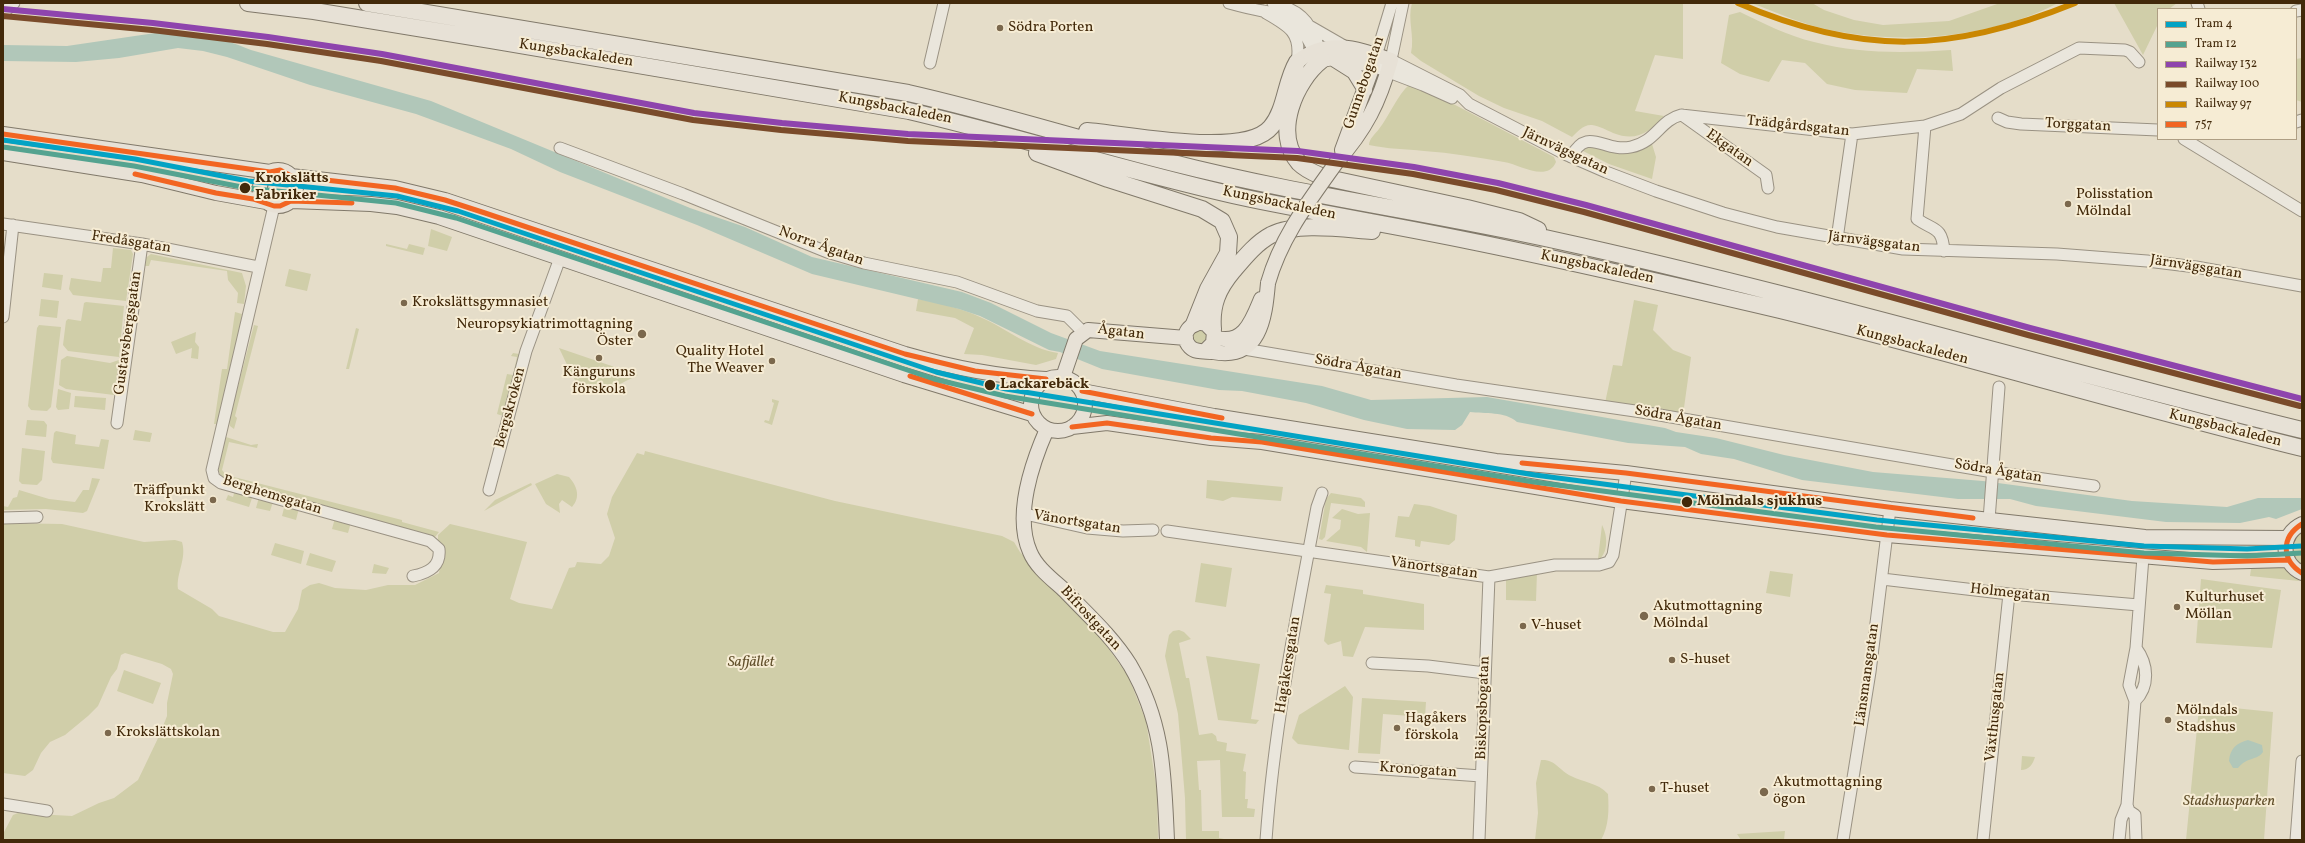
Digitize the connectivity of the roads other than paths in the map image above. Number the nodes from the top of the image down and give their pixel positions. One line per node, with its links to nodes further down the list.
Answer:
1 (14, 3): 10 (street)
2 (248, 3): 22 (highway, Kungsbackaleden)
3 (367, 3): 24 (highway, Kungsbackaleden)
4 (944, 3): 17 (street)
5 (1229, 3): 9 (street)
6 (1273, 3): 11 (street)
7 (1392, 3): 14 (street, Gunnebogatan)
8 (1403, 3): 18 (street, Gunnebogatan)
9 (1264, 12): 13 (street); 15 (street)
10 (3, 13)
11 (1310, 26): 12 (street); 13 (street)
12 (1344, 46): 13 (main road); 14 (main road)
13 (1322, 54): 14 (main road); 15 (main road); 19 (main road); 41 (highway)
14 (1374, 60): 18 (main road); 19 (main road, Gunnebogatan)
15 (1297, 62): 24 (highway)
16 (2139, 62): 23 (street, Trädgårdsgatan)
17 (930, 63)
18 (1390, 66): 25 (main road, Gunnebogatan); 32 (street, Järnvägsgatan)
19 (1365, 90): 25 (main road, Gunnebogatan)
20 (1681, 115): 28 (street, Trädgårdsgatan); 32 (street); 35 (street, Ekgatan)
21 (1998, 118): 26 (street, Torggatan)
22 (971, 125): 42 (highway, Kungsbackaleden); 50 (highway)
23 (1926, 126): 28 (street, Trädgårdsgatan); 44 (street)
24 (1050, 129): 41 (highway, Kungsbackaleden)
25 (1357, 129): 48 (main road, Gunnebogatan, bridge)
26 (2157, 130)
27 (3, 134): 33 (main road)
28 (1852, 134): 40 (street)
29 (2186, 140): 38 (street)
30 (560, 148): 52 (street, Norra Ågatan)
31 (3, 153): 37 (main road)
32 (1572, 157): 40 (street, Järnvägsgatan)
33 (270, 172): 34 (main road); 37 (main road)
34 (291, 176): 36 (main road); 59 (main road)
35 (1768, 188)
36 (291, 201): 37 (main road); 45 (main road)
37 (270, 204): 46 (street, Berghemsgatan)
38 (2302, 211)
39 (8, 225): 43 (street, Fredåsgatan); 49 (street)
40 (1837, 239): 44 (street, Järnvägsgatan)
41 (1553, 240): 66 (highway, Kungsbackaleden)
42 (1470, 241): 51 (highway); 67 (highway, Kungsbackaleden)
43 (142, 244): 46 (street, Fredåsgatan); 63 (street, Gustavsbergsgatan)
44 (1944, 250): 47 (street, Järnvägsgatan)
45 (560, 258): 62 (main road); 71 (street, Bergskroken)
46 (258, 267): 88 (street, Berghemsgatan)
47 (2302, 286)
48 (1264, 300): 51 (main road, Gunnebogatan); 53 (main road)
49 (3, 317)
50 (1194, 324): 51 (main road); 54 (main road)
51 (1213, 333): 56 (main road)
52 (1079, 335): 54 (main road, Ågatan); 58 (main road, Ågatan)
53 (1258, 335): 55 (main road); 57 (street)
54 (1186, 338): 56 (main road)
55 (1244, 349): 56 (main road); 57 (street, Södra Ågatan)
56 (1205, 351)
57 (1263, 351): 69 (street, Södra Ågatan)
58 (1063, 377): 59 (main road); 61 (main road)
59 (1046, 379): 62 (main road)
60 (1999, 387): 69 (street)
61 (1082, 391): 64 (main road); 68 (main road)
62 (1032, 414): 65 (main road)
63 (117, 423)
64 (1072, 427): 65 (main road); 73 (main road)
65 (1047, 429): 75 (main road, Bifrostgatan)
66 (2302, 430)
67 (2302, 448)
68 (1626, 473): 73 (street, Vänortsgatan); 74 (main road)
69 (1993, 474): 70 (street, Södra Ågatan); 78 (street)
70 (2094, 486)
71 (489, 490)
72 (1322, 493): 84 (street, Hagåkersgatan)
73 (1621, 501): 82 (main road); 89 (street, Vänortsgatan)
74 (1890, 509): 78 (main road); 82 (street, Länsmansgatan)
75 (1025, 514): 80 (street, Vänortsgatan); 101 (main road, Bifrostgatan)
76 (37, 517): 77 (street)
77 (3, 518)
78 (1989, 520): 83 (main road)
79 (2302, 524): 83 (main road)
80 (1153, 530)
81 (1167, 531): 84 (street, Vänortsgatan)
82 (1887, 535): 85 (main road); 90 (street, Länsmansgatan)
83 (2287, 538): 86 (main road)
84 (1309, 551): 89 (street, Vänortsgatan); 102 (street, Hagåkersgatan)
85 (2143, 557): 86 (main road); 92 (street)
86 (2288, 560): 87 (main road)
87 (2302, 573)
88 (413, 576)
89 (1489, 577): 94 (street, Biskopsbogatan)
90 (1882, 579): 91 (street, Holmegatan); 104 (street, Länsmansgatan)
91 (2009, 594): 92 (street, Holmegatan); 105 (street, Växthusgatan)
92 (2139, 605): 99 (street)
93 (1372, 664): 94 (street)
94 (1485, 673): 97 (street, Biskopsbogatan)
95 (2302, 760): 108 (street)
96 (1355, 767): 97 (street, Kronogatan)
97 (1480, 776): 103 (street, Biskopsbogatan)
98 (3, 804): 100 (street)
99 (2127, 805): 106 (street); 107 (street)
100 (47, 811)
101 (1167, 840)
102 (1266, 840)
103 (1479, 840)
104 (1842, 840)
105 (1983, 840)
106 (2119, 840)
107 (2136, 840)
108 (2296, 840)

